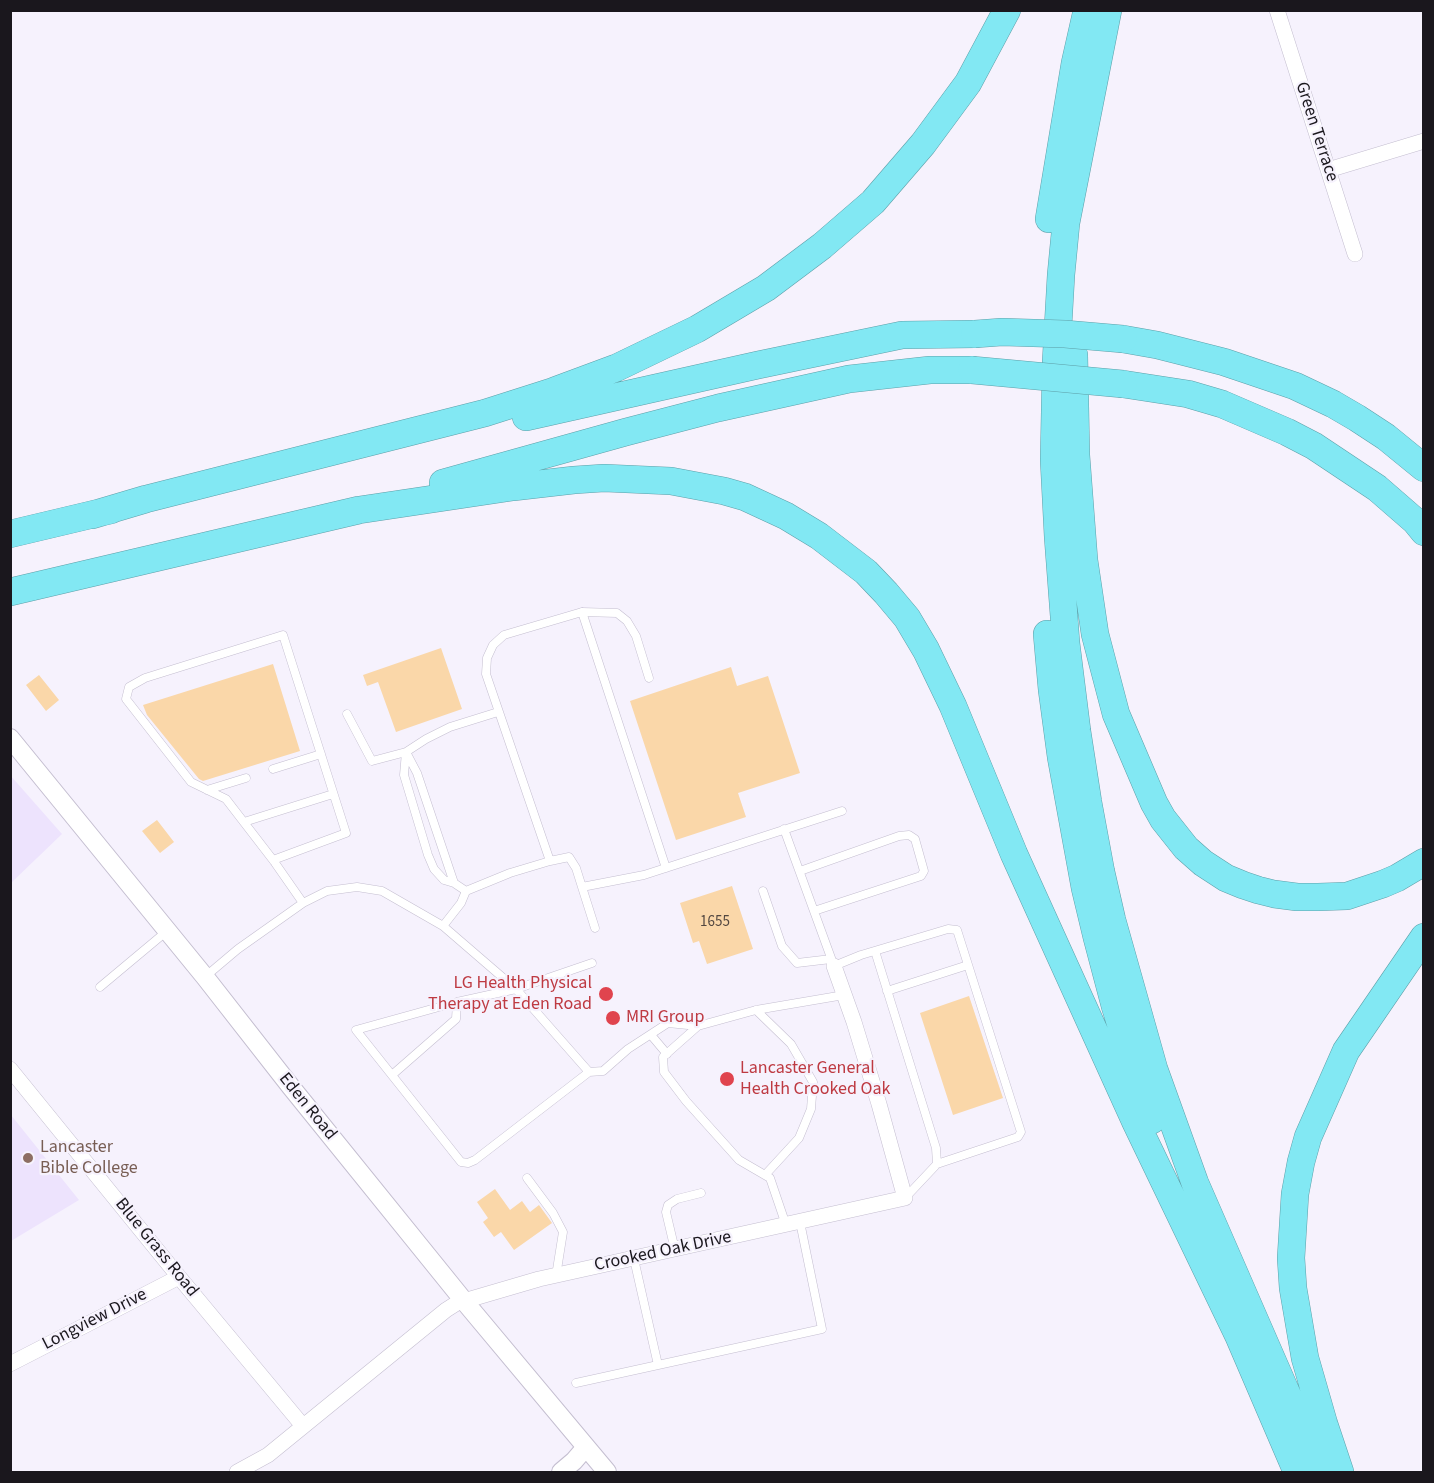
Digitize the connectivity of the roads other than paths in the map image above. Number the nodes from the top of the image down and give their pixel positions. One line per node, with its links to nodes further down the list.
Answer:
1 (1007, 10): 11 (highway)
2 (1087, 10): 72 (highway)
3 (1108, 10): 5 (highway)
4 (1277, 10): 7 (street, Green Terrace)
5 (1088, 109): 31 (highway); 82 (highway)
6 (1424, 141): 7 (street)
7 (1328, 170): 8 (street, Green Terrace)
8 (1355, 254)
9 (1424, 468): 11 (highway, bridge)
10 (359, 510): 12 (highway, bridge); 14 (highway); 72 (highway)
11 (92, 515): 13 (highway)
12 (1424, 532)
13 (10, 534)
14 (10, 592)
15 (582, 612): 16 (lane); 17 (lane); 32 (lane)
16 (649, 678)
17 (498, 712): 20 (lane); 30 (lane)
18 (347, 714): 20 (lane)
19 (10, 738): 42 (street, Eden Road)
20 (406, 752): 34 (lane); 34 (lane)
21 (321, 754): 22 (lane); 24 (lane); 25 (lane)
22 (273, 769)
23 (246, 778): 24 (lane)
24 (207, 790): 27 (lane)
25 (333, 794): 27 (lane); 29 (lane)
26 (842, 811): 28 (lane)
27 (244, 822): 29 (lane)
28 (784, 829): 32 (lane); 33 (lane)
29 (273, 860): 38 (lane)
30 (550, 861): 35 (lane); 36 (lane)
31 (1424, 862)
32 (666, 868): 35 (lane)
33 (800, 871): 39 (lane); 39 (lane)
34 (454, 883): 36 (lane)
35 (582, 887): 41 (lane)
36 (466, 891): 40 (lane)
37 (763, 891): 45 (lane)
38 (303, 903): 40 (lane); 48 (lane)
39 (814, 911): 45 (lane)
40 (442, 926): 50 (lane)
41 (595, 928)
42 (167, 931): 48 (street, Eden Road); 49 (lane)
43 (1424, 937): 83 (highway)
44 (875, 951): 45 (lane); 47 (lane); 51 (lane)
45 (833, 962): 52 (street)
46 (592, 963): 50 (lane)
47 (968, 965): 51 (lane); 61 (lane)
48 (205, 977): 71 (street, Eden Road)
49 (100, 987)
50 (516, 989): 53 (lane); 59 (lane)
51 (887, 991): 61 (lane)
52 (844, 995): 54 (lane); 65 (street)
53 (457, 1002): 60 (lane); 60 (lane)
54 (756, 1010): 55 (lane); 62 (lane)
55 (698, 1026): 56 (lane); 57 (lane)
56 (651, 1035): 57 (lane); 59 (lane)
57 (667, 1054): 62 (lane)
58 (10, 1069): 70 (street, Blue Grass Road)
59 (589, 1072): 60 (lane)
60 (392, 1075)
61 (937, 1164): 65 (lane)
62 (765, 1175): 66 (lane)
63 (527, 1178): 69 (lane)
64 (701, 1193): 67 (lane)
65 (905, 1198): 66 (street, Crooked Oak Drive)
66 (793, 1224): 67 (street, Crooked Oak Drive); 74 (lane)
67 (675, 1250): 68 (street, Crooked Oak Drive)
68 (633, 1259): 69 (street, Crooked Oak Drive); 74 (lane)
69 (556, 1276): 71 (street, Crooked Oak Drive)
70 (179, 1277): 73 (street, Longview Drive); 76 (street, Blue Grass Road)
71 (464, 1300): 76 (street, Crooked Oak Drive); 77 (street, Eden Road)
72 (1240, 1339): 81 (highway)
73 (10, 1364)
74 (658, 1365): 75 (lane)
75 (576, 1383)
76 (303, 1426): 78 (street, Crooked Oak Drive)
77 (586, 1447): 79 (street); 80 (street, Eden Road)
78 (237, 1473)
79 (561, 1473)
80 (607, 1473)
81 (1297, 1473)
82 (1321, 1473)
83 (1340, 1473)

